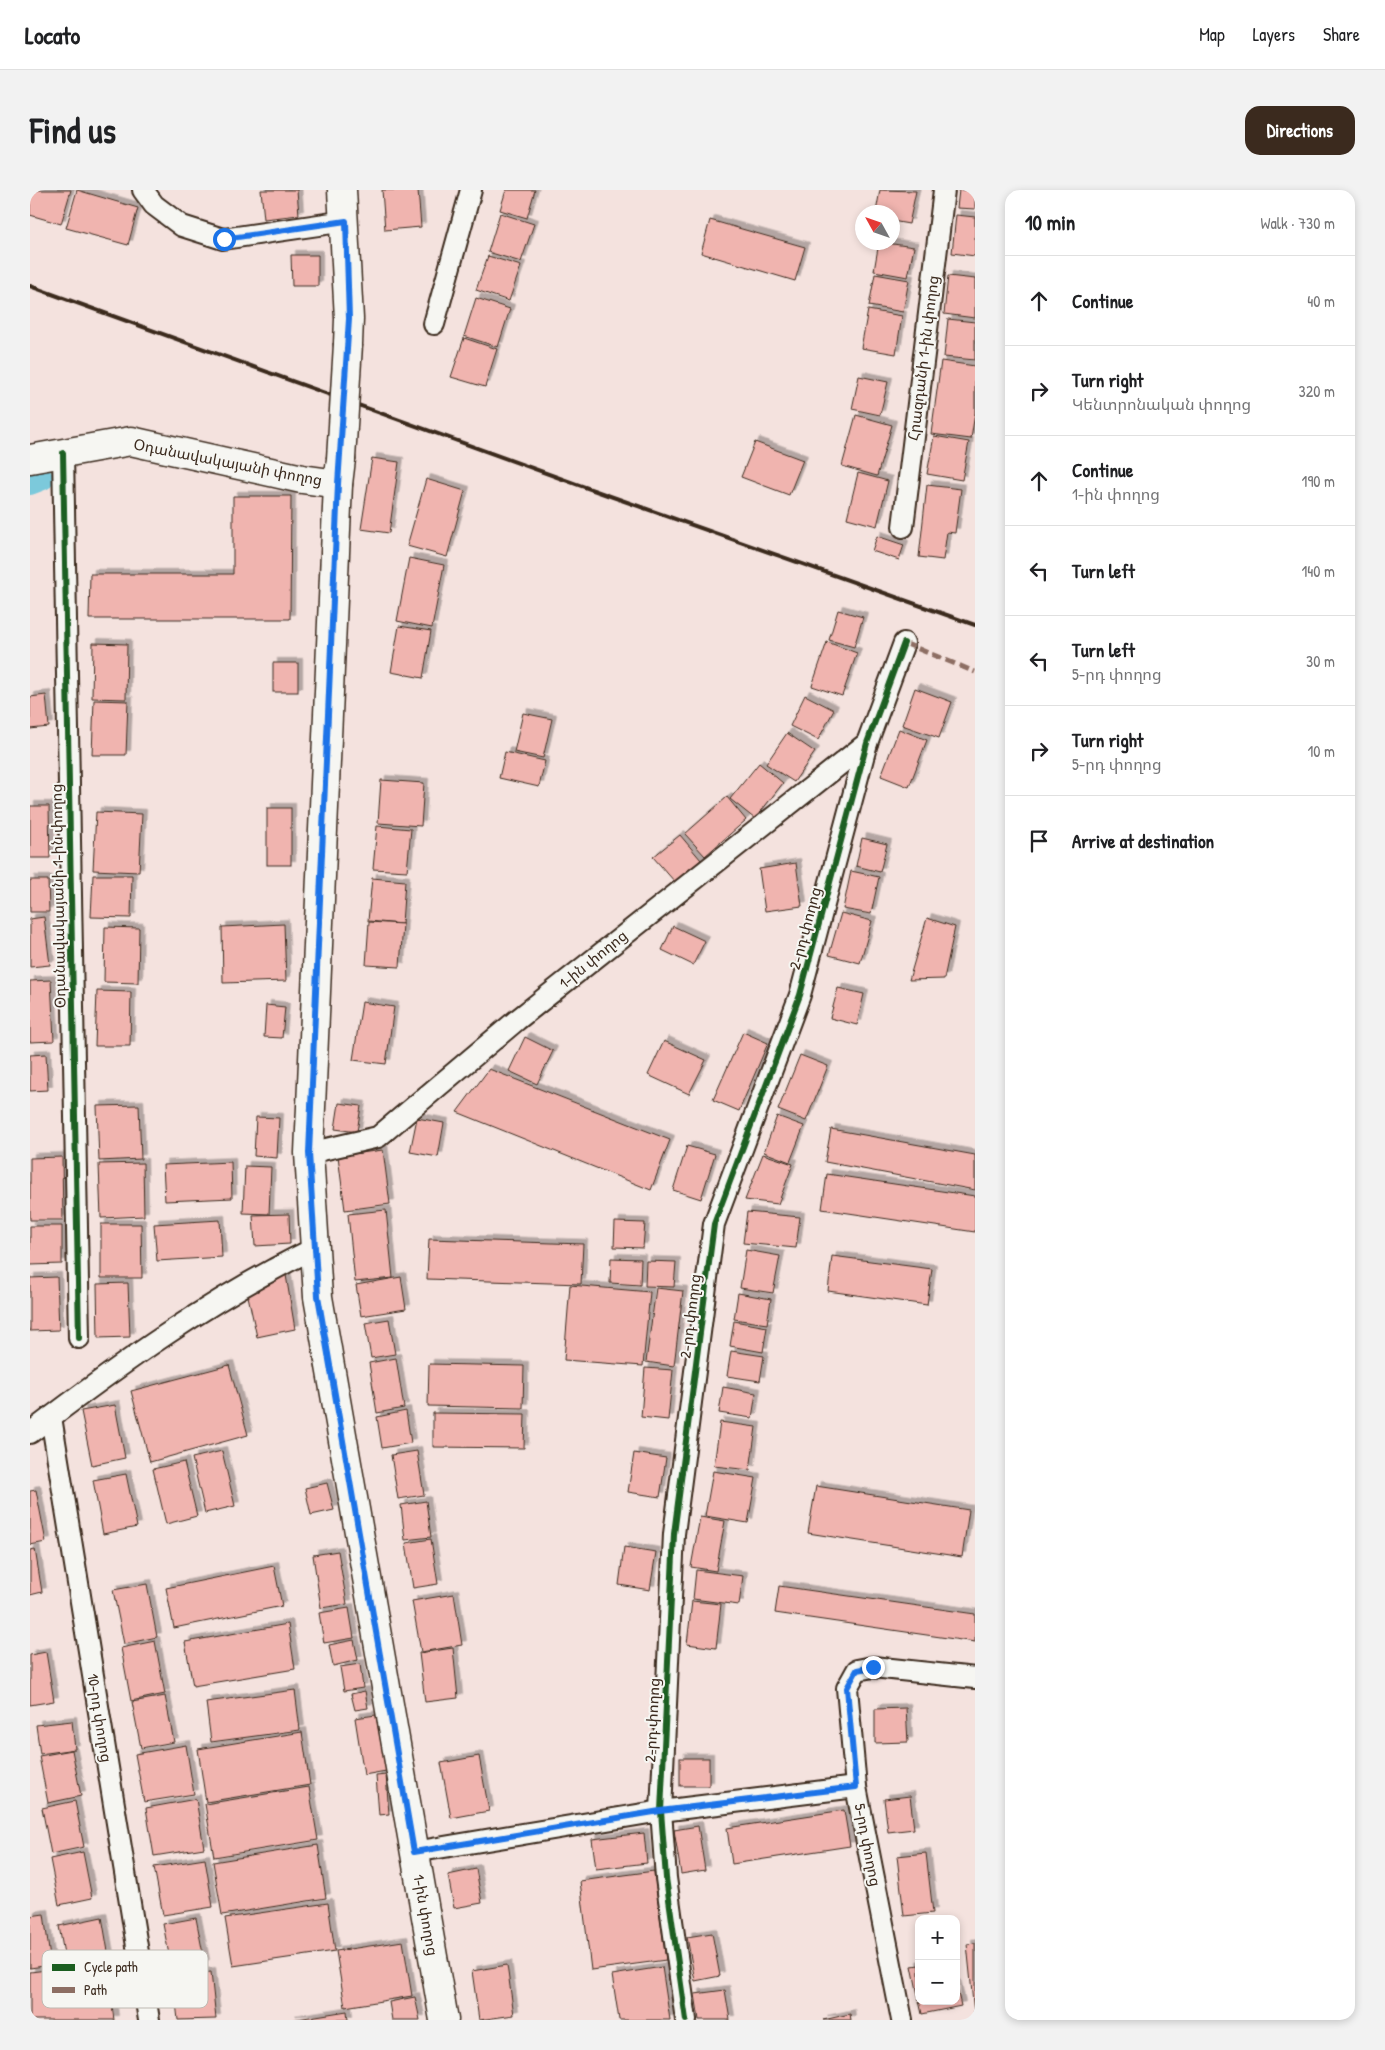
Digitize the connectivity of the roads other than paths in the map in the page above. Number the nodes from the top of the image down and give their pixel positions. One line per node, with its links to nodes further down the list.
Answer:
1 (143, 190): 5 (street)
2 (342, 190): 5 (main road, 1-ին փողոց)
3 (471, 190): 6 (street)
4 (944, 190): 10 (street, Հրազդանի 1-ին փողոց)
5 (346, 221): 9 (main road, 1-ին փողոց, bridge)
6 (434, 324)
7 (63, 453): 8 (main road, Օդանավակայանի փողոց); 9 (main road, Օդանավակայանի փողոց); 15 (street, Օդանավակայանի 1-ին փողոց)
8 (30, 459)
9 (340, 471): 13 (main road, 1-ին փողոց)
10 (902, 527)
11 (904, 643): 12 (street, 2-րդ փողոց)
12 (867, 742): 13 (street, 1-ին փողոց); 20 (street, 2-րդ փողոց)
13 (309, 1153): 14 (main road, 1-ին փողոց)
14 (313, 1249): 16 (street); 21 (main road, 1-ին փողոց)
15 (79, 1338)
16 (51, 1417): 17 (street); 22 (street, 10-րդ փողոց)
17 (30, 1432)
18 (975, 1678): 19 (street, 5-րդ փողոց)
19 (856, 1787): 20 (street); 25 (street, 5-րդ փողոց)
20 (660, 1811): 21 (street); 24 (street, 2-րդ փողոց)
21 (414, 1852): 23 (main road, 1-ին փողոց)
22 (138, 1950)
23 (444, 2020)
24 (686, 2020)
25 (902, 2020)

